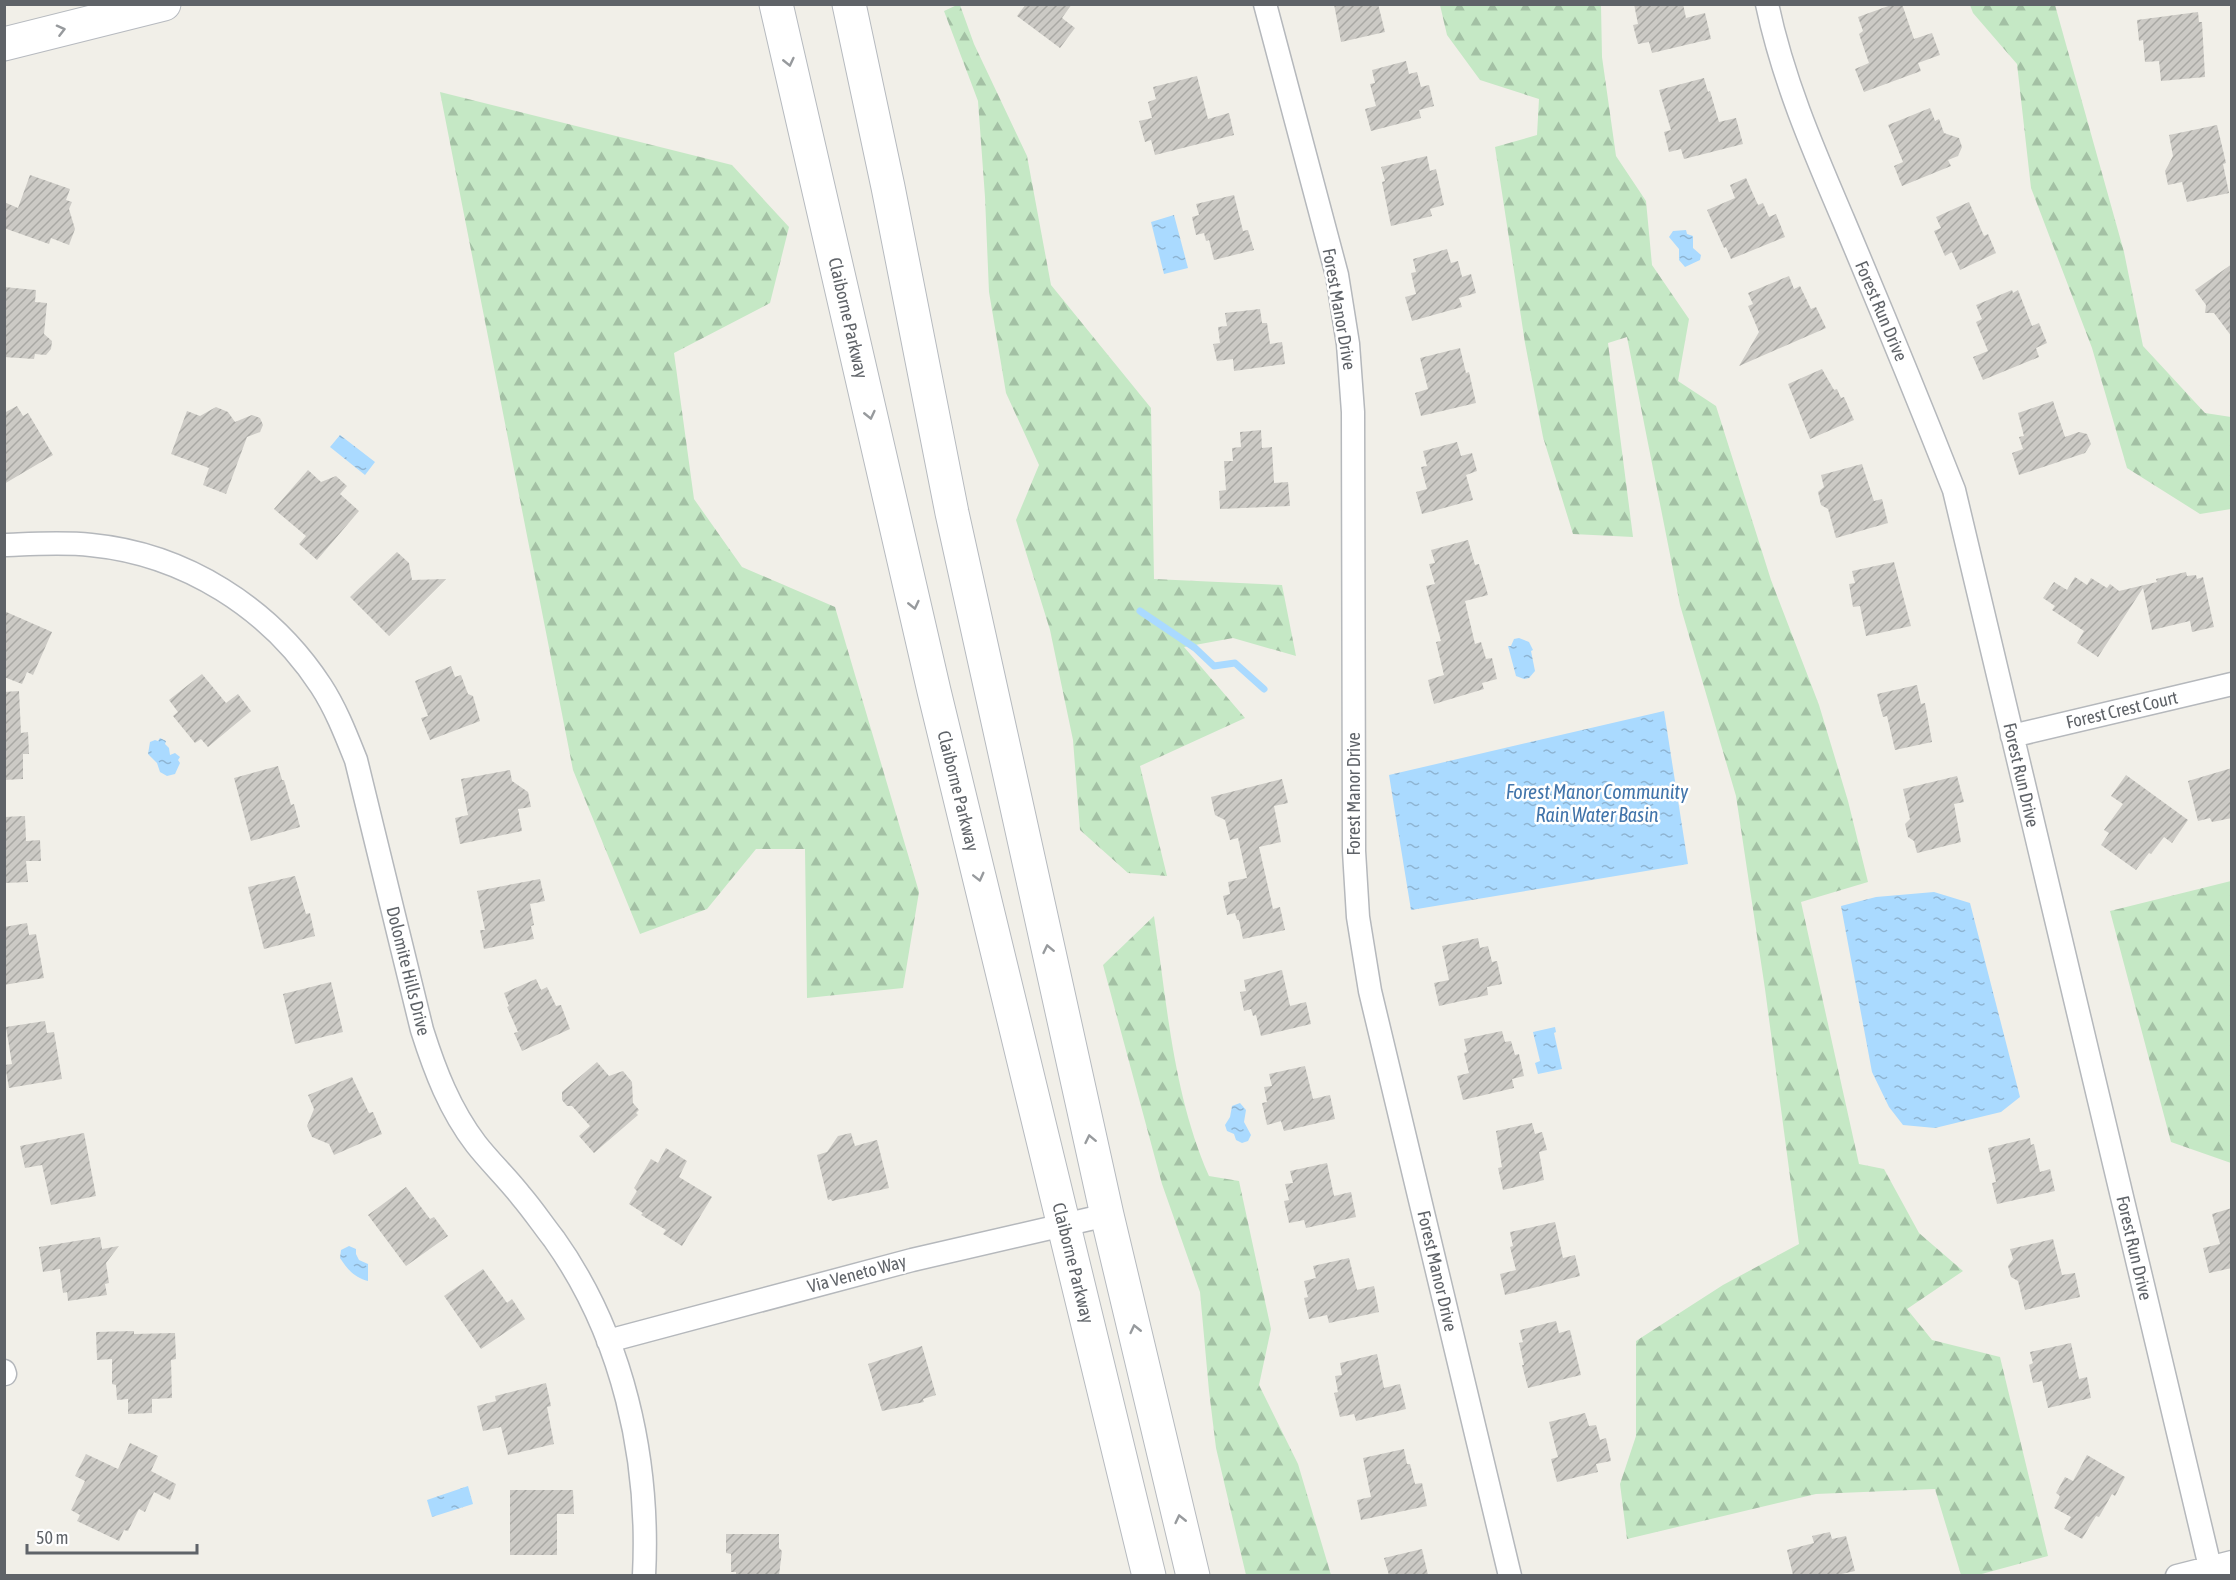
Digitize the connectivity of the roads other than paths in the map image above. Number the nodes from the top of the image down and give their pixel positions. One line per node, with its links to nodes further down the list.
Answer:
1 (164, 4): 6 (main road, one-way to 1)
2 (776, 4): 11 (main road, Claiborne Parkway, one-way to 11)
3 (849, 4): 10 (main road, one-way to 3)
4 (1265, 4): 17 (street, Forest Manor Drive)
5 (1767, 4): 9 (street, Forest Run Drive)
6 (4, 45)
7 (4, 545): 12 (street, Dolomite Hills Drive)
8 (2232, 684): 9 (street, Forest Crest Court)
9 (2012, 736): 13 (street, Forest Run Drive)
10 (1107, 1215): 11 (street, Via Veneto Way); 16 (main road, one-way to 10)
11 (1064, 1226): 12 (street, Via Veneto Way); 15 (main road, Claiborne Parkway)
12 (608, 1341): 14 (street, Dolomite Hills Drive)
13 (2221, 1565): 18 (street)
14 (644, 1575)
15 (1149, 1575)
16 (1193, 1575)
17 (1510, 1575)
18 (2177, 1575)

